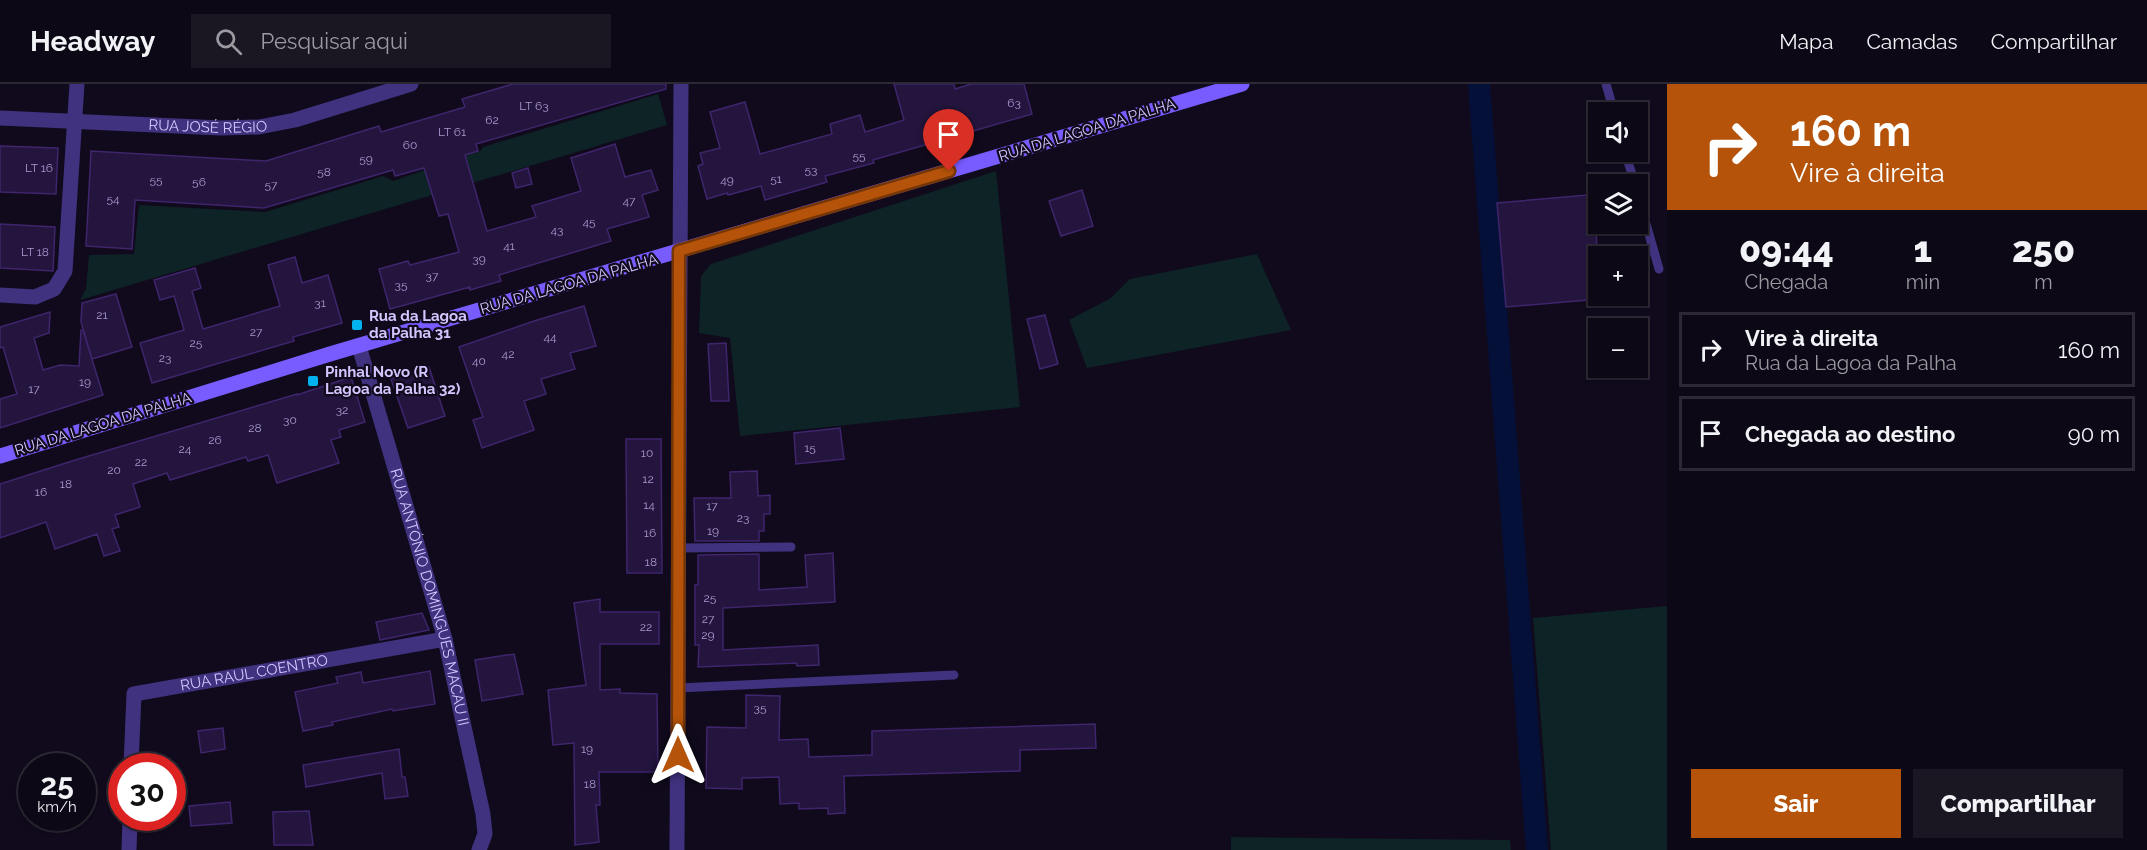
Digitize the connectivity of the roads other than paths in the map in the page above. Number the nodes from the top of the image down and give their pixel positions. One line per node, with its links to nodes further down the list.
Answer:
1 (77, 84): 8 (street)
2 (411, 84): 8 (street, RUA JOSÉ RÉGIO)
3 (681, 84): 10 (street)
4 (1242, 84): 10 (street, RUA DA LAGOA DA PALHA)
5 (1606, 84): 6 (lane)
6 (1611, 102)
7 (0, 118): 8 (street, RUA JOSÉ RÉGIO)
8 (75, 123): 12 (street)
9 (1648, 231): 11 (lane)
10 (679, 251): 13 (street, RUA DA LAGOA DA PALHA); 16 (street)
11 (1659, 269)
12 (0, 295)
13 (358, 346): 14 (street, RUA DA LAGOA DA PALHA); 17 (street, RUA ANTÓNIO DOMINGUES MACAU II)
14 (0, 456)
15 (791, 547): 16 (lane)
16 (678, 548): 19 (street)
17 (445, 639): 20 (street, RUA RAUL COENTRO); 23 (street, RUA ANTÓNIO DOMINGUES MACAU II)
18 (954, 675): 19 (lane)
19 (678, 688): 24 (street)
20 (132, 753)
21 (130, 831): 22 (street)
22 (129, 850)
23 (479, 850)
24 (677, 850)

